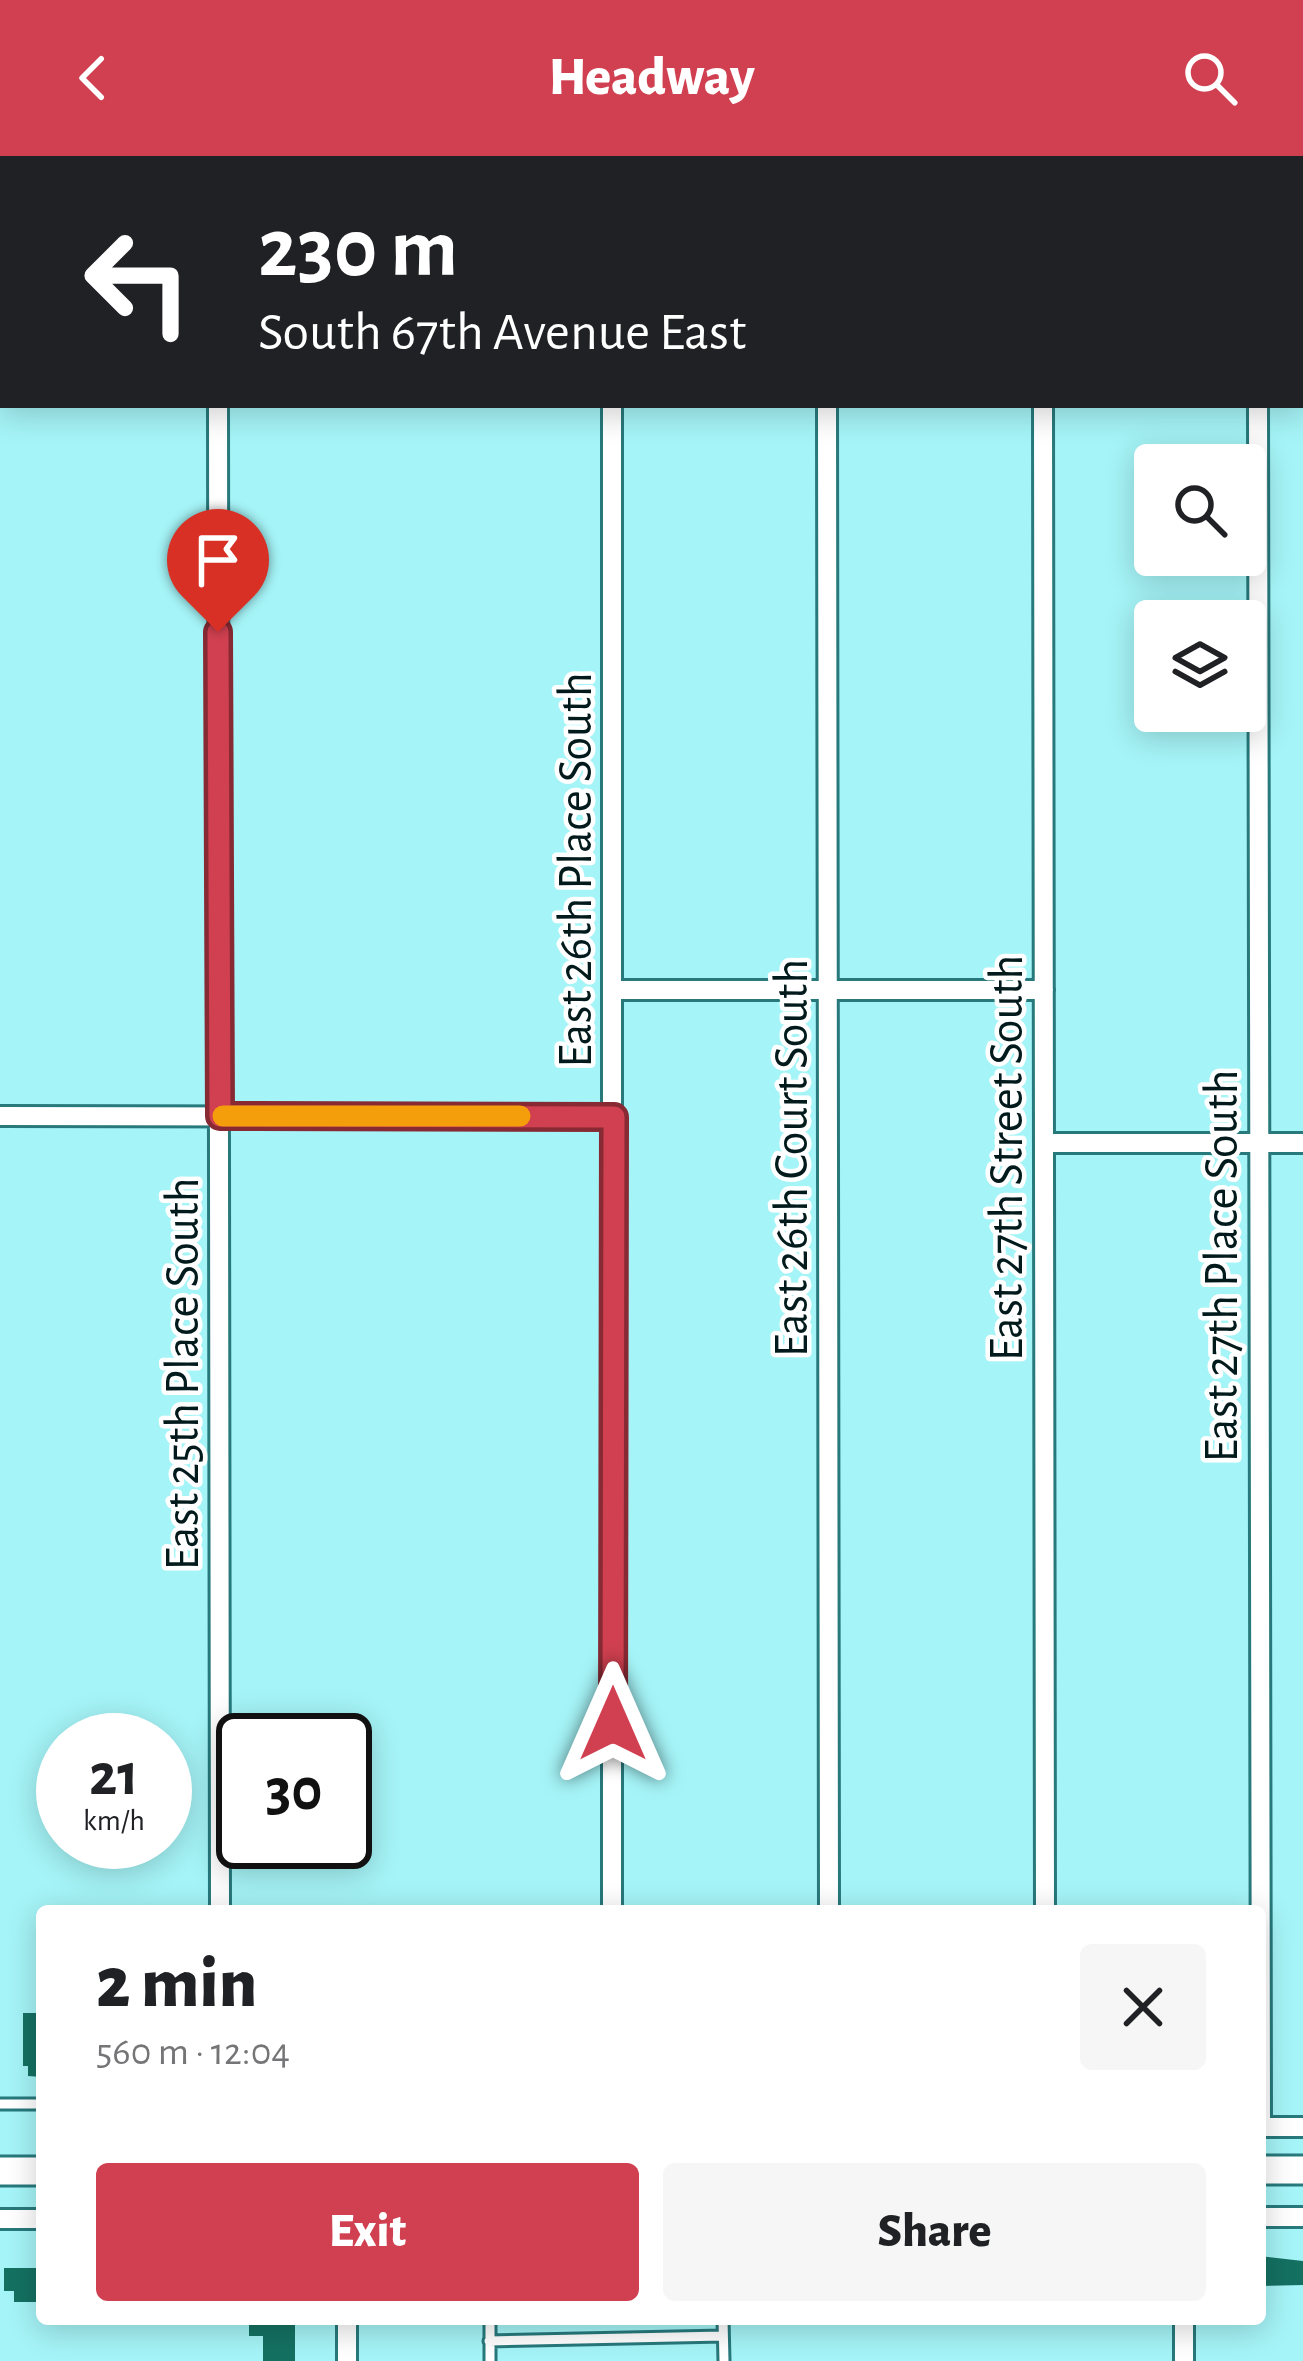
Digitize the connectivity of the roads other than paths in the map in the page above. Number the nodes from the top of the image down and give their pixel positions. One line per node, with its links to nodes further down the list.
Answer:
1 (218, 408): 10 (street, East 25th Place South)
2 (612, 408): 6 (street, East 26th Place South)
3 (827, 408): 8 (street, East 26th Court South)
4 (1043, 408): 7 (street, East 27th Street South)
5 (1258, 408): 14 (street, East 27th Place South)
6 (613, 990): 8 (street); 11 (street, East 26th Place South)
7 (1043, 990): 8 (street); 13 (street, East 27th Street South)
8 (829, 991): 17 (street, East 26th Court South)
9 (0, 1116): 10 (street)
10 (220, 1116): 11 (street); 15 (street, East 25th Place South)
11 (614, 1117): 16 (street, East 26th Place South)
12 (1303, 1142): 14 (street)
13 (1044, 1143): 14 (street); 18 (street, East 27th Street South)
14 (1259, 1143): 19 (street, East 27th Place South)
15 (220, 1905)
16 (612, 1905)
17 (829, 1905)
18 (1045, 1905)
19 (1260, 1905)
20 (0, 2104): 21 (lane)
21 (36, 2104)
22 (1266, 2127): 23 (street)
23 (1303, 2127)
24 (1266, 2170): 25 (main road)
25 (1303, 2170)
26 (0, 2171): 27 (main road)
27 (36, 2171)
28 (1266, 2217): 29 (street)
29 (1303, 2217)
30 (0, 2218): 31 (street)
31 (36, 2218)
32 (347, 2325): 38 (street)
33 (490, 2325): 37 (lane)
34 (723, 2325): 36 (lane)
35 (1184, 2325): 41 (street)
36 (723, 2336): 37 (lane); 40 (lane)
37 (489, 2341): 39 (lane)
38 (347, 2361)
39 (490, 2361)
40 (724, 2361)
41 (1184, 2361)

